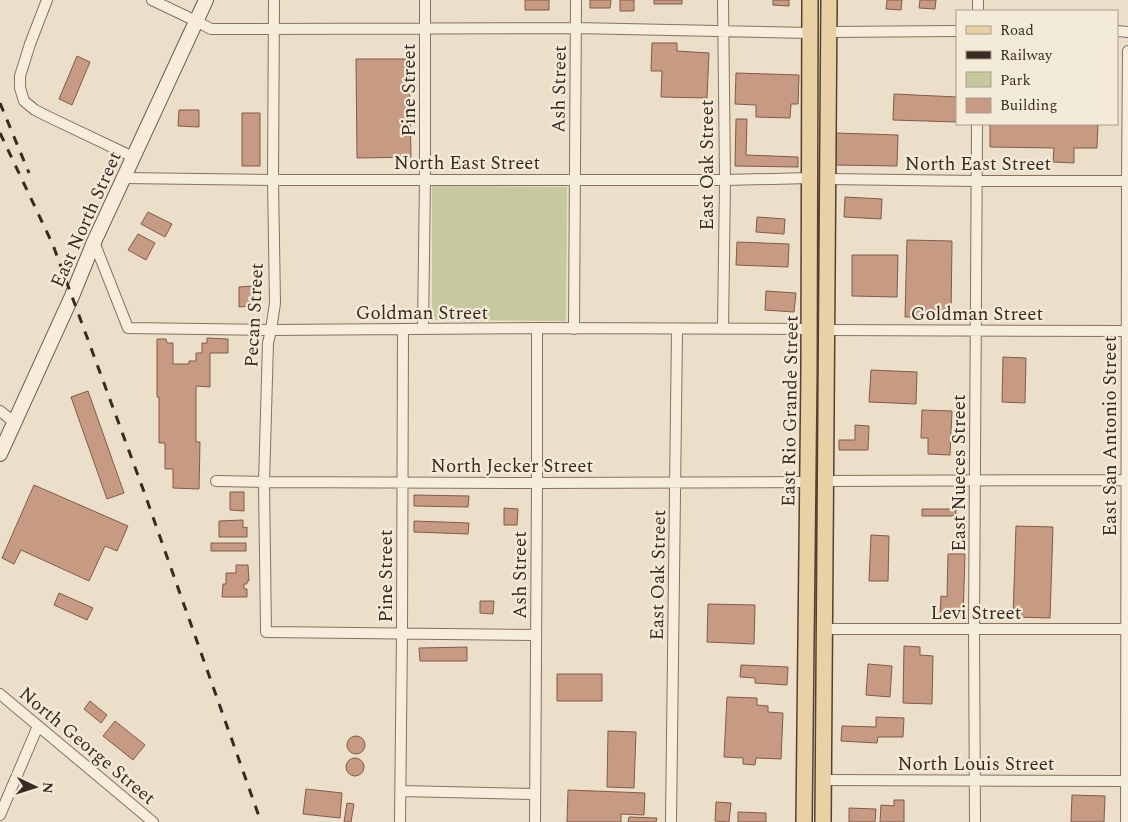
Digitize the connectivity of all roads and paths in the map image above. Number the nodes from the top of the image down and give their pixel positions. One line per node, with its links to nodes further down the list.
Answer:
1 (47, 0): 20 (street)
2 (152, 0): 10 (street)
3 (206, 0): 10 (street, East North Street)
4 (274, 0): 13 (street, Pecan Street)
5 (425, 0): 11 (street, Pine Street)
6 (576, 0): 12 (street, Ash Street)
7 (723, 0): 14 (street, East Oak Street)
8 (810, 0): 17 (main road, East Rio Grande Street)
9 (828, 0): 16 (main road, East Rio Grande Street)
10 (196, 21): 13 (street); 20 (street, East North Street)
11 (425, 28): 12 (street); 13 (street); 23 (street, Pine Street)
12 (576, 28): 14 (street); 24 (street, Ash Street)
13 (274, 29): 26 (street, Pecan Street)
14 (723, 30): 17 (street); 27 (street, East Oak Street)
15 (956, 31): 16 (street)
16 (828, 32): 25 (main road, East Rio Grande Street)
17 (810, 33): 22 (main road, East Rio Grande Street)
18 (1128, 50): 29 (street, East San Antonio Street)
19 (976, 125): 28 (street, East Nueces Street)
20 (133, 157): 21 (street, East North Street)
21 (124, 178): 26 (street, North East Street); 30 (street, East North Street)
22 (810, 178): 27 (street, North East Street); 31 (main road, East Rio Grande Street)
23 (425, 179): 24 (street, North East Street); 26 (street, North East Street); 34 (street, Pine Street)
24 (574, 179): 27 (street, North East Street); 35 (street, Ash Street)
25 (827, 179): 28 (street, North East Street); 40 (main road, East Rio Grande Street)
26 (273, 180): 38 (street, Pecan Street)
27 (725, 180): 37 (street, East Oak Street)
28 (976, 181): 29 (street, North East Street); 41 (street, East Nueces Street)
29 (1127, 181): 42 (street, East San Antonio Street)
30 (94, 242): 38 (street, Goldman Street); 45 (street, East North Street)
31 (810, 287): 39 (main road, East Rio Grande Street); 40 (main road)
32 (537, 328): 34 (street, Goldman Street); 35 (street, Goldman Street); 54 (street, Ash Street)
33 (403, 329): 34 (street, Goldman Street); 38 (street, Goldman Street); 53 (street, Pine Street)
34 (423, 329)
35 (574, 329): 36 (street, Goldman Street)
36 (678, 329): 37 (street, Goldman Street); 55 (street, East Oak Street)
37 (723, 329): 39 (street, Goldman Street)
38 (271, 330): 51 (street, Pecan Street)
39 (809, 330): 43 (main road); 52 (main road, East Rio Grande Street)
40 (827, 330): 41 (street, Goldman Street); 43 (main road, East Rio Grande Street)
41 (976, 331): 42 (street, Goldman Street); 47 (street, East Nueces Street)
42 (1127, 331): 48 (street, East San Antonio Street)
43 (827, 371): 50 (main road, East Rio Grande Street)
44 (0, 411): 45 (street)
45 (14, 422): 46 (street, East North Street)
46 (0, 454)
47 (976, 480): 48 (street); 50 (street); 58 (street, East Nueces Street)
48 (1127, 480): 57 (street, East San Antonio Street)
49 (216, 481): 51 (street, North Jecker Street)
50 (826, 481): 56 (main road, East Rio Grande Street)
51 (264, 482): 53 (street, North Jecker Street); 59 (street, Pecan Street)
52 (808, 482): 55 (street, North Jecker Street); 74 (main road, East Rio Grande Street)
53 (403, 483): 54 (street, North Jecker Street); 59 (street, Pine Street)
54 (537, 483): 55 (street, North Jecker Street); 60 (street, Ash Street)
55 (675, 483): 73 (street, East Oak Street)
56 (825, 629): 58 (street, Levi Street); 63 (main road, East Rio Grande Street)
57 (1127, 629): 58 (street, Levi Street); 65 (street, East San Antonio Street)
58 (974, 630): 64 (street, East Nueces Street)
59 (402, 634): 60 (street); 66 (street, Pine Street)
60 (536, 635): 67 (street, Ash Street)
61 (0, 694): 62 (street, North George Street)
62 (38, 726): 68 (street); 69 (street, North George Street)
63 (823, 780): 64 (street, North Louis Street); 75 (main road, East Rio Grande Street)
64 (975, 780): 65 (street, North Louis Street); 76 (street, East Nueces Street)
65 (1127, 781): 77 (street, East San Antonio Street)
66 (401, 791): 67 (street); 71 (street, Pine Street)
67 (535, 794): 72 (street, Ash Street)
68 (0, 815)
69 (142, 818): 70 (street, North George Street)
70 (153, 822)
71 (400, 822)
72 (535, 822)
73 (671, 822)
74 (804, 822)
75 (823, 822)
76 (975, 822)
77 (1126, 822)

